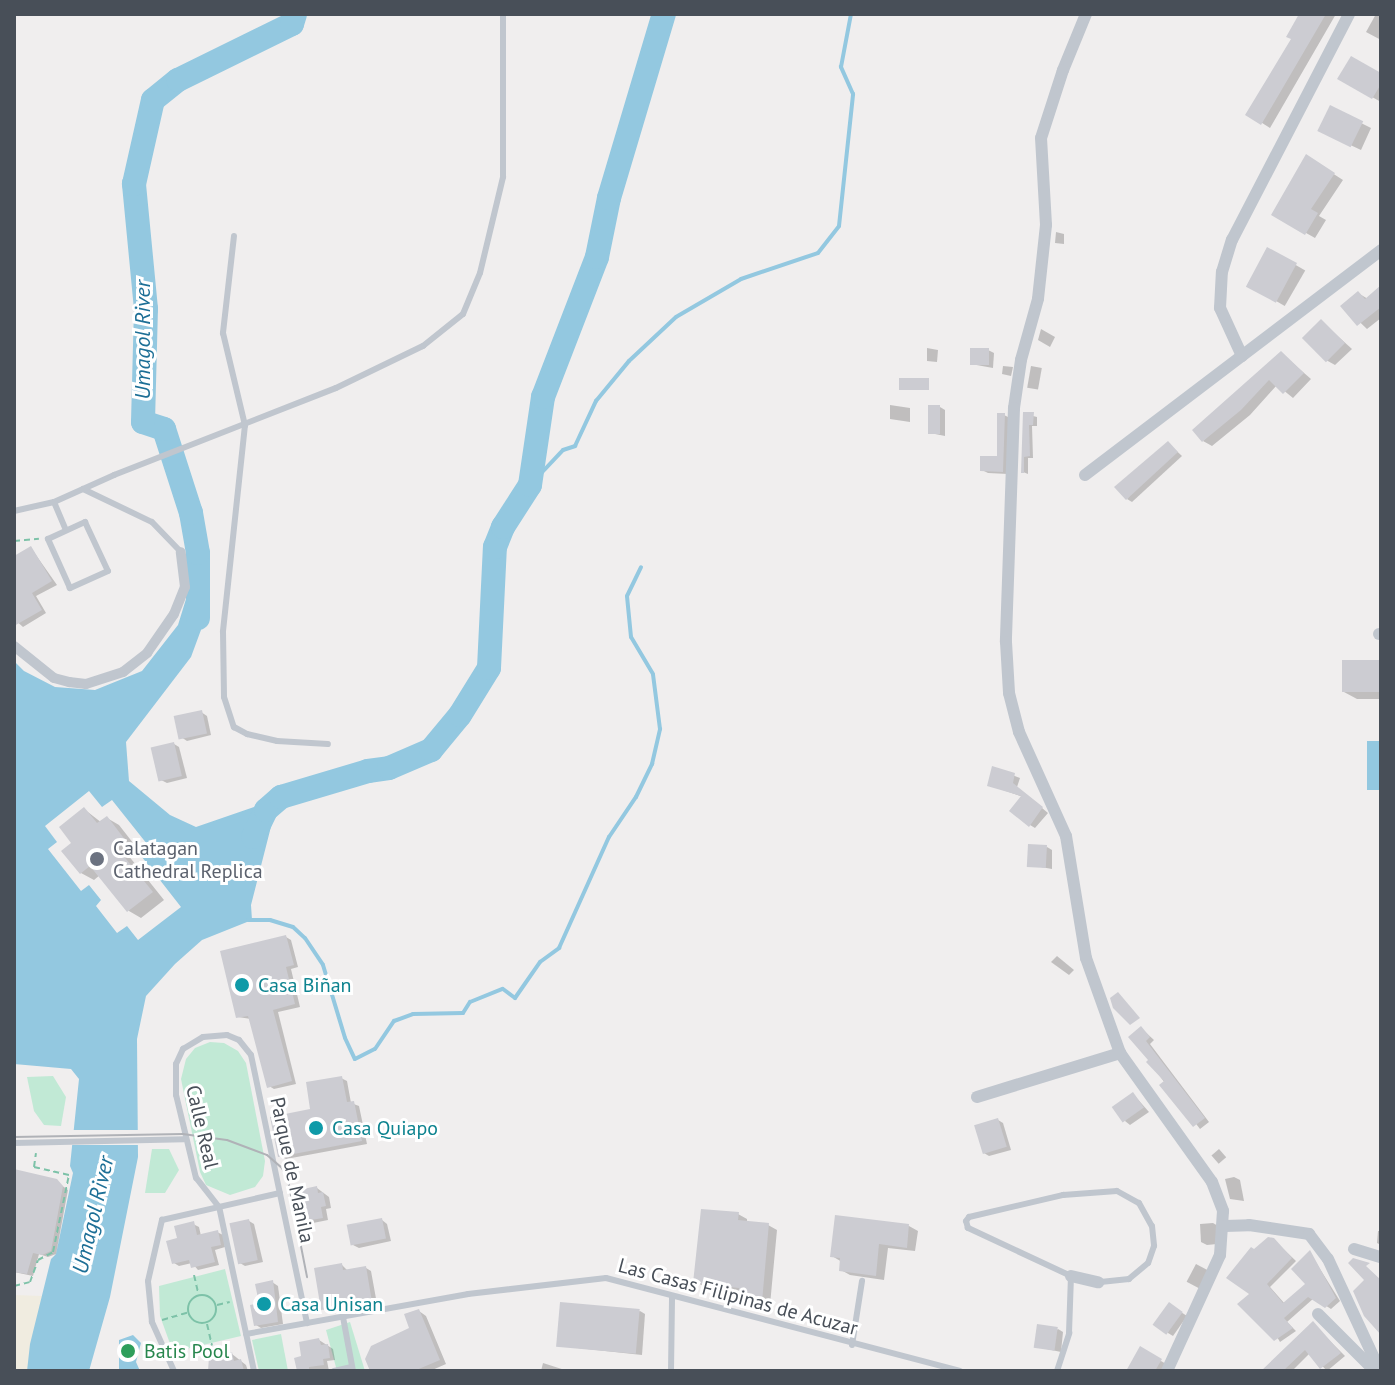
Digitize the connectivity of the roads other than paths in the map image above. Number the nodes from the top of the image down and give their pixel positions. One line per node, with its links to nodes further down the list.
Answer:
1 (503, 14): 7 (lane)
2 (1086, 14): 17 (street)
3 (1349, 14): 6 (street)
4 (234, 236): 7 (lane)
5 (1381, 250): 6 (street)
6 (1242, 356): 8 (street)
7 (245, 425): 9 (lane); 15 (lane)
8 (1085, 475)
9 (83, 489): 10 (lane); 13 (lane)
10 (54, 502): 11 (lane); 12 (lane)
11 (14, 511)
12 (66, 530): 12 (lane)
13 (181, 552): 14 (street)
14 (14, 646)
15 (328, 744)
16 (227, 1035): 19 (lane, Calle Real); 21 (lane, Parque de Manila)
17 (1120, 1053): 18 (street); 23 (street)
18 (977, 1097)
19 (184, 1139): 20 (lane); 22 (lane, Calle Real)
20 (14, 1143)
21 (280, 1193): 22 (lane); 32 (lane, Parque de Manila)
22 (219, 1207): 33 (lane); 36 (lane)
23 (1225, 1226): 42 (street); 43 (street)
24 (1354, 1249): 25 (street)
25 (1381, 1257)
26 (1071, 1276): 28 (street); 28 (lane); 41 (lane)
27 (862, 1281): 34 (lane)
28 (1098, 1282)
29 (672, 1296): 31 (lane, Las Casas Filipinas de Acuzar); 34 (lane, Las Casas Filipinas de Acuzar); 39 (lane)
30 (1318, 1314): 43 (street)
31 (343, 1317): 32 (lane, Las Casas Filipinas de Acuzar); 35 (lane)
32 (307, 1323): 33 (lane, Las Casas Filipinas de Acuzar)
33 (246, 1334): 37 (lane)
34 (852, 1345): 40 (lane, Las Casas Filipinas de Acuzar)
35 (352, 1369): 38 (lane)
36 (174, 1371)
37 (254, 1371)
38 (334, 1371)
39 (671, 1371)
40 (960, 1371)
41 (1057, 1371)
42 (1167, 1371)
43 (1377, 1371)

